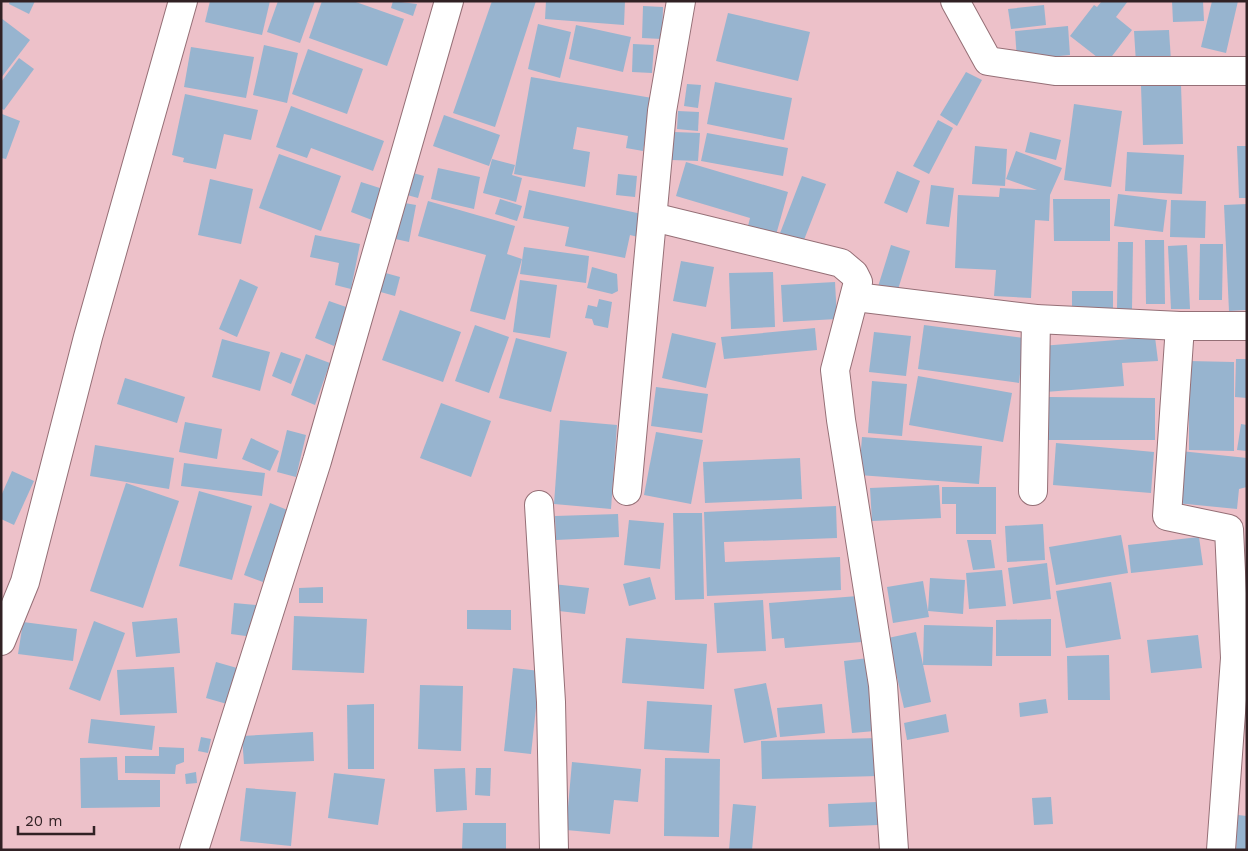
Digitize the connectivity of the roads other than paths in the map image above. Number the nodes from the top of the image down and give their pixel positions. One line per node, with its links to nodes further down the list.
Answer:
1 (183, 1): 14 (street)
2 (449, 1): 15 (street)
3 (681, 1): 6 (street)
4 (955, 1): 5 (street)
5 (1247, 71)
6 (653, 217): 7 (street); 11 (street)
7 (856, 297): 8 (street); 17 (street)
8 (1036, 319): 9 (street); 12 (street)
9 (1180, 326): 10 (street); 18 (street)
10 (1247, 326)
11 (627, 491)
12 (1033, 491)
13 (539, 505): 16 (street)
14 (1, 641)
15 (194, 850)
16 (554, 850)
17 (894, 850)
18 (1221, 850)

